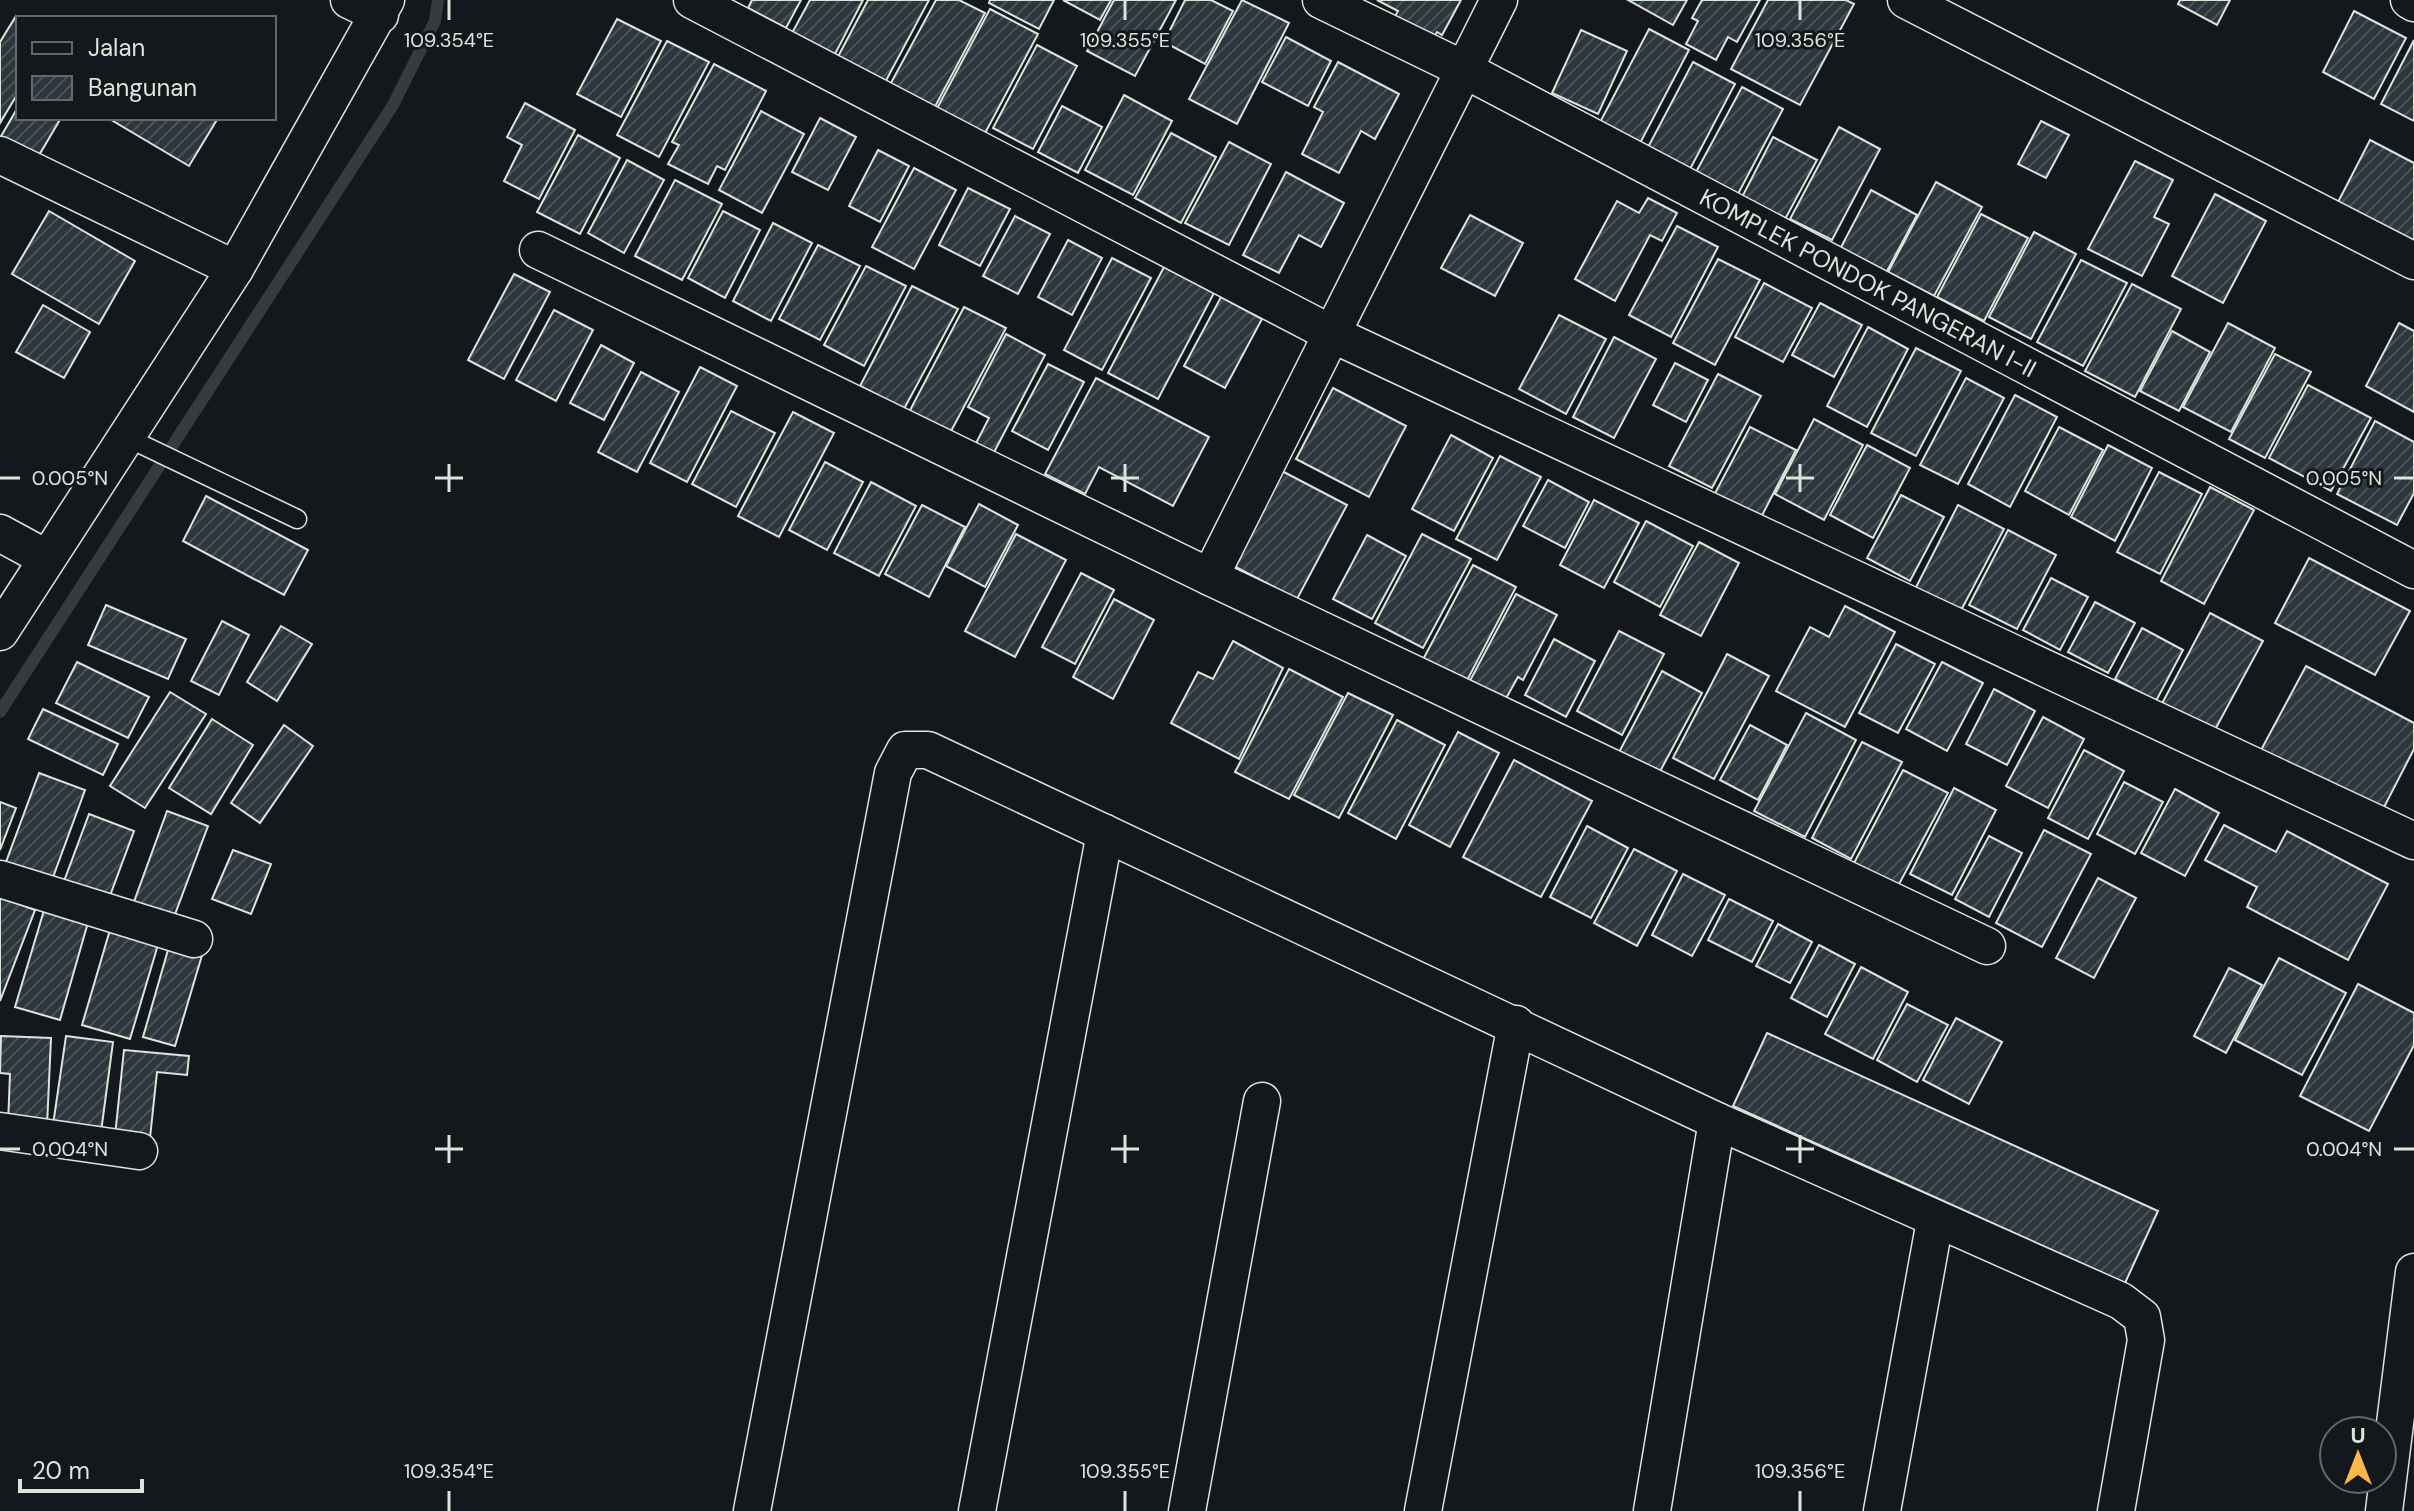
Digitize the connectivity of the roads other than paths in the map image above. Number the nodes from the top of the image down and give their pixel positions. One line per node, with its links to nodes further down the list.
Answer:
1 (692, 0): 11 (street)
2 (1321, 0): 6 (street, KOMPLEK PONDOK PANGERAN I-II)
3 (1499, 0): 6 (street)
4 (1906, 0): 9 (street)
5 (372, 5): 10 (street)
6 (1465, 70): 11 (street); 16 (street, KOMPLEK PONDOK PANGERAN I-II)
7 (0, 155): 10 (street)
8 (538, 250): 17 (street)
9 (2414, 261)
10 (235, 269): 12 (street)
11 (1332, 334): 17 (street); 20 (street)
12 (134, 440): 13 (lane); 15 (street)
13 (297, 519)
14 (0, 533): 15 (street)
15 (46, 558): 18 (street)
16 (2414, 570)
17 (1210, 577): 23 (street)
18 (0, 632)
19 (1105, 833): 24 (street); 31 (street); 32 (street)
20 (2414, 841)
21 (0, 879): 22 (street)
22 (194, 939)
23 (1987, 946)
24 (1516, 1024): 26 (street); 34 (street)
25 (1262, 1101): 33 (street)
26 (1717, 1121): 29 (street); 35 (street)
27 (0, 1131): 28 (street)
28 (139, 1151)
29 (1935, 1221): 36 (street); 37 (street)
30 (2414, 1272): 38 (street)
31 (752, 1511)
32 (977, 1511)
33 (1187, 1511)
34 (1423, 1511)
35 (1652, 1511)
36 (1882, 1511)
37 (2116, 1511)
38 (2384, 1511)

